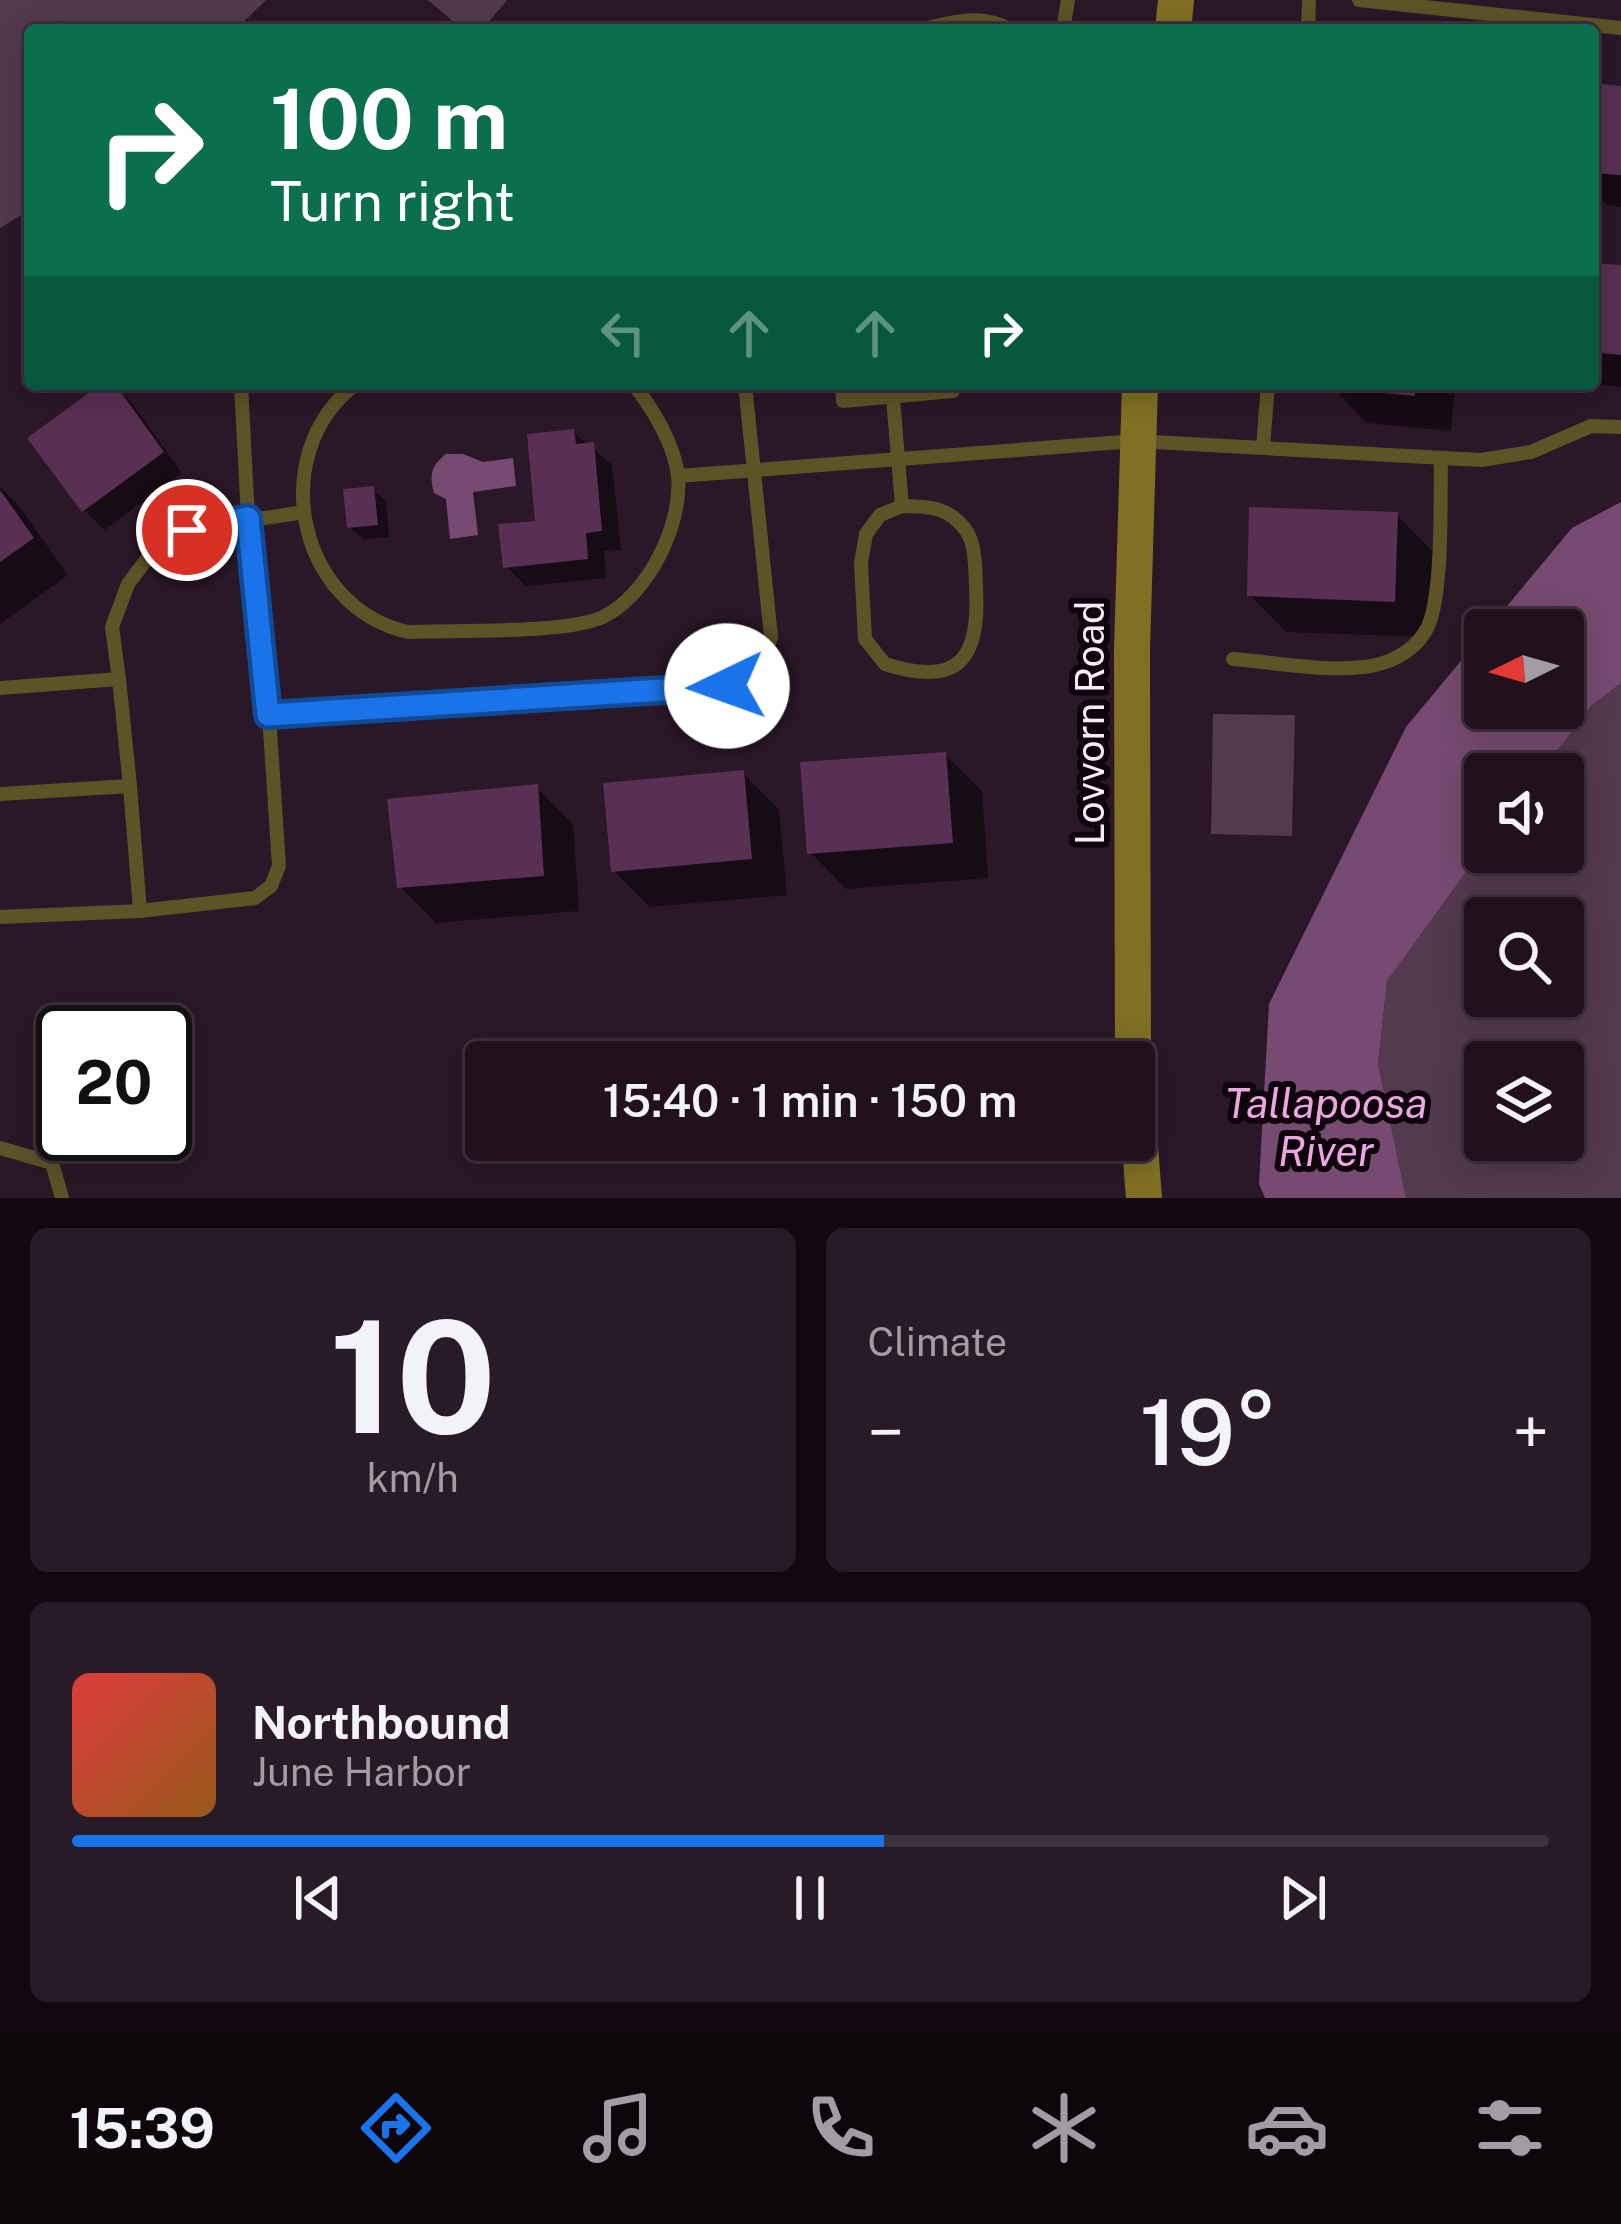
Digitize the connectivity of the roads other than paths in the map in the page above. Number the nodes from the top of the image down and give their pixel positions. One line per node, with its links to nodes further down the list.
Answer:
1 (1359, 0): 4 (lane)
2 (948, 24): 3 (lane)
3 (998, 24)
4 (1584, 24)
5 (241, 390): 23 (lane)
6 (348, 390): 22 (lane)
7 (637, 390): 20 (lane)
8 (745, 390): 19 (lane)
9 (842, 390): 13 (lane)
10 (953, 390): 13 (lane)
11 (1140, 390): 15 (street, Lovvorn Road)
12 (1268, 390): 16 (lane)
13 (893, 398): 18 (lane)
14 (1621, 427): 17 (lane)
15 (1136, 441): 16 (lane); 18 (lane); 32 (street, Lovvorn Road)
16 (1263, 447): 17 (lane)
17 (1441, 458): 24 (lane)
18 (899, 460): 19 (lane); 21 (lane)
19 (752, 470): 20 (lane); 27 (lane)
20 (678, 476): 22 (lane)
21 (902, 506): 21 (lane)
22 (304, 512): 23 (lane)
23 (248, 518): 25 (lane); 27 (lane)
24 (1233, 659)
25 (119, 679): 26 (lane); 28 (lane)
26 (0, 688)
27 (268, 715): 30 (lane)
28 (130, 786): 29 (lane); 30 (lane)
29 (0, 794)
30 (140, 911): 31 (lane)
31 (0, 916)
32 (1134, 1041)
33 (0, 1148): 35 (lane)
34 (1141, 1161): 36 (street, Lovvorn Road)
35 (62, 1198)
36 (1144, 1198)

